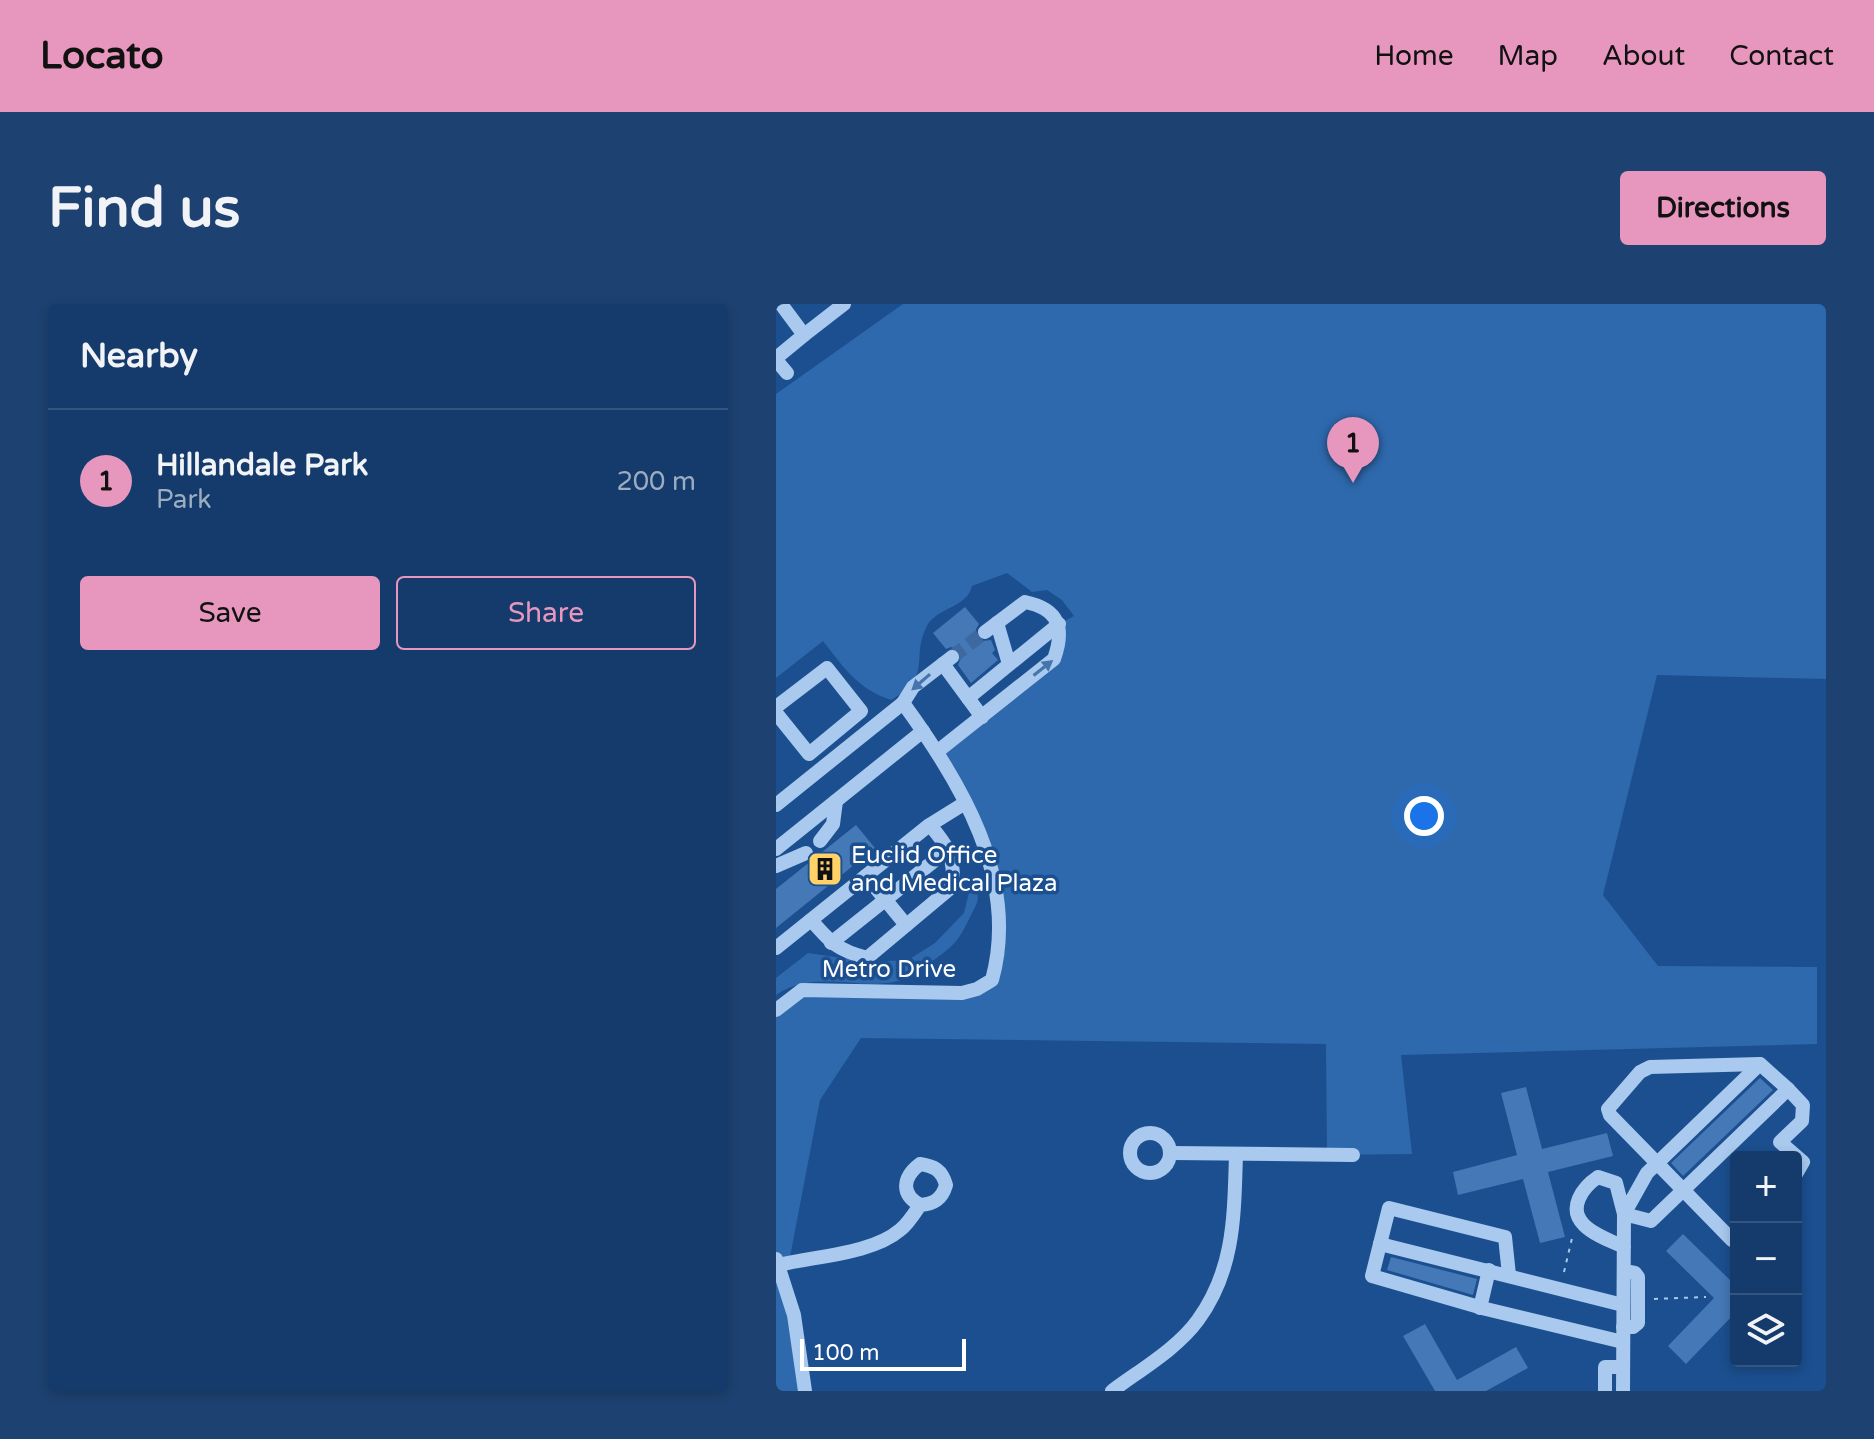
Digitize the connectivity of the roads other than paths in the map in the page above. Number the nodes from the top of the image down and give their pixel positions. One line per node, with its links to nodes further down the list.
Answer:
1 (781, 304): 3 (street)
2 (844, 304): 3 (street)
3 (804, 335): 4 (street)
4 (776, 359): 5 (street)
5 (787, 373)
6 (1059, 624): 7 (street); 7 (street); 11 (street, one-way to 6)
7 (1009, 664): 8 (street)
8 (968, 698): 9 (street, one-way to 9); 11 (street)
9 (903, 703): 12 (street, Metro Drive); 16 (street)
10 (776, 710): 10 (street)
11 (982, 717): 13 (street)
12 (923, 731): 13 (street, Metro Drive); 14 (street)
13 (938, 751): 15 (street, Metro Drive)
14 (836, 801): 18 (street); 19 (street)
15 (965, 803): 17 (street); 29 (street, Metro Drive)
16 (776, 805)
17 (930, 825): 20 (street); 23 (street)
18 (820, 841)
19 (776, 849)
20 (949, 849): 24 (street); 26 (street)
21 (806, 853): 22 (street)
22 (776, 866)
23 (866, 876): 24 (street); 25 (street)
24 (885, 900): 26 (street); 27 (street)
25 (811, 920): 27 (street); 28 (street)
26 (906, 925): 27 (street)
27 (831, 943)
28 (776, 948)
29 (776, 1010)
30 (1760, 1064): 31 (street); 36 (street); 36 (street)
31 (1788, 1089): 32 (street); 37 (street)
32 (1790, 1151)
33 (1172, 1153): 34 (street)
34 (1236, 1155): 35 (street); 52 (street)
35 (1353, 1155)
36 (1656, 1164): 37 (street); 39 (street)
37 (1683, 1190): 39 (street); 40 (street)
38 (920, 1205): 43 (street)
39 (1624, 1214): 42 (street); 42 (street)
40 (1730, 1238)
41 (1380, 1244): 44 (street); 46 (street); 48 (street)
42 (1624, 1247): 45 (street)
43 (777, 1262): 51 (street)
44 (1489, 1270): 46 (street); 48 (street)
45 (1624, 1271): 47 (street); 49 (street)
46 (1509, 1275): 47 (street)
47 (1623, 1305): 49 (street)
48 (1480, 1308): 49 (street)
49 (1623, 1335): 50 (street)
50 (1623, 1367): 53 (street); 54 (street)
51 (805, 1391)
52 (1112, 1391)
53 (1605, 1391)
54 (1623, 1391)

